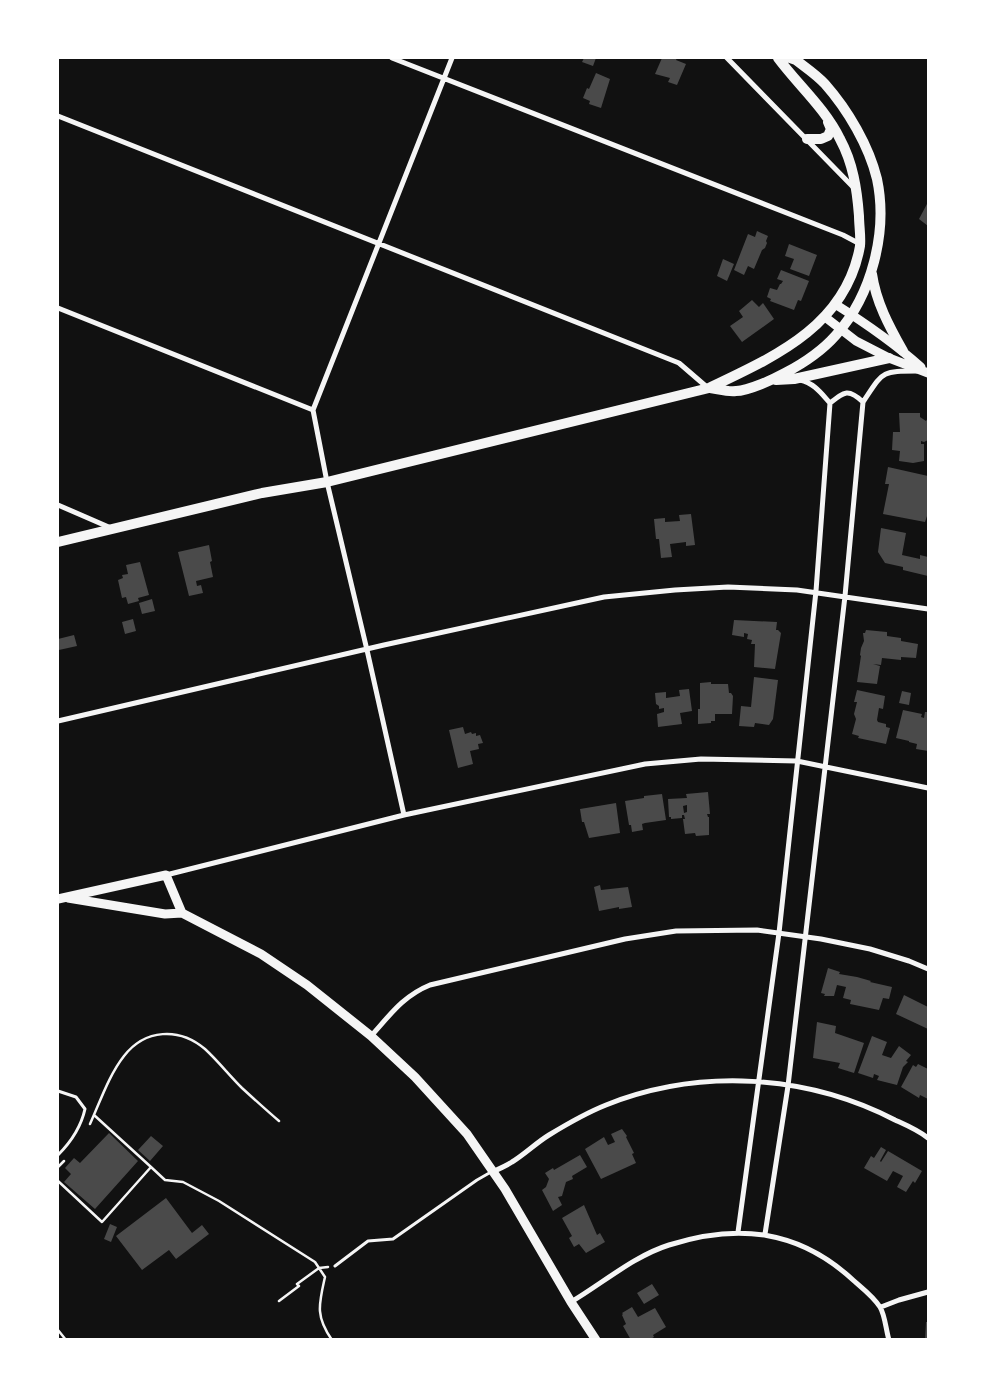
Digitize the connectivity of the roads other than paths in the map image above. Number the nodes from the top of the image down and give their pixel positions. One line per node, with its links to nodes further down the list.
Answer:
1 (392, 58): 6 (street)
2 (452, 58): 6 (street)
3 (727, 58): 9 (street)
4 (778, 58): 7 (main road)
5 (790, 58): 13 (main road)
6 (444, 78): 11 (street); 12 (street)
7 (822, 110): 9 (main road); 10 (main road)
8 (58, 116): 12 (street)
9 (807, 139): 10 (street)
10 (858, 192): 11 (main road)
11 (860, 244): 14 (main road)
12 (379, 245): 24 (street); 27 (street)
13 (872, 273): 16 (main road); 19 (main road)
14 (834, 304): 16 (street); 17 (main road)
15 (58, 308): 27 (street)
16 (851, 314): 18 (main road); 19 (street)
17 (825, 317): 18 (street); 24 (main road)
18 (841, 328): 20 (street); 23 (main road)
19 (903, 351): 21 (street)
20 (889, 358): 21 (street); 22 (main road)
21 (927, 372): 25 (street)
22 (794, 379): 23 (main road); 26 (street)
23 (773, 380): 24 (main road)
24 (709, 388): 28 (main road)
25 (862, 402): 26 (street); 33 (street)
26 (830, 403): 32 (street)
27 (313, 410): 28 (street)
28 (327, 482): 30 (main road); 35 (street)
29 (58, 505): 30 (street)
30 (114, 529): 31 (main road)
31 (58, 542)
32 (816, 591): 33 (street); 35 (street); 37 (street)
33 (845, 596): 34 (street); 38 (street)
34 (928, 609)
35 (367, 650): 36 (street); 40 (street)
36 (58, 721)
37 (797, 761): 38 (street); 40 (street); 44 (street)
38 (824, 766): 39 (street); 45 (street)
39 (928, 788)
40 (404, 815): 41 (street)
41 (166, 875): 42 (street); 43 (street)
42 (60, 898): 43 (street)
43 (182, 913): 47 (street)
44 (779, 934): 45 (street); 47 (street); 48 (street)
45 (805, 937): 46 (street); 49 (street)
46 (928, 969)
47 (371, 1036): 53 (street)
48 (760, 1081): 49 (street); 53 (street); 54 (street)
49 (788, 1086): 51 (street); 55 (street)
50 (58, 1091): 52 (lane)
51 (928, 1138)
52 (58, 1155)
53 (492, 1172): 56 (lane); 58 (street)
54 (738, 1232): 55 (street); 58 (street)
55 (766, 1234): 59 (street)
56 (335, 1266)
57 (928, 1292): 59 (street)
58 (572, 1302): 60 (street)
59 (880, 1307): 61 (street)
60 (596, 1340)
61 (889, 1340)

